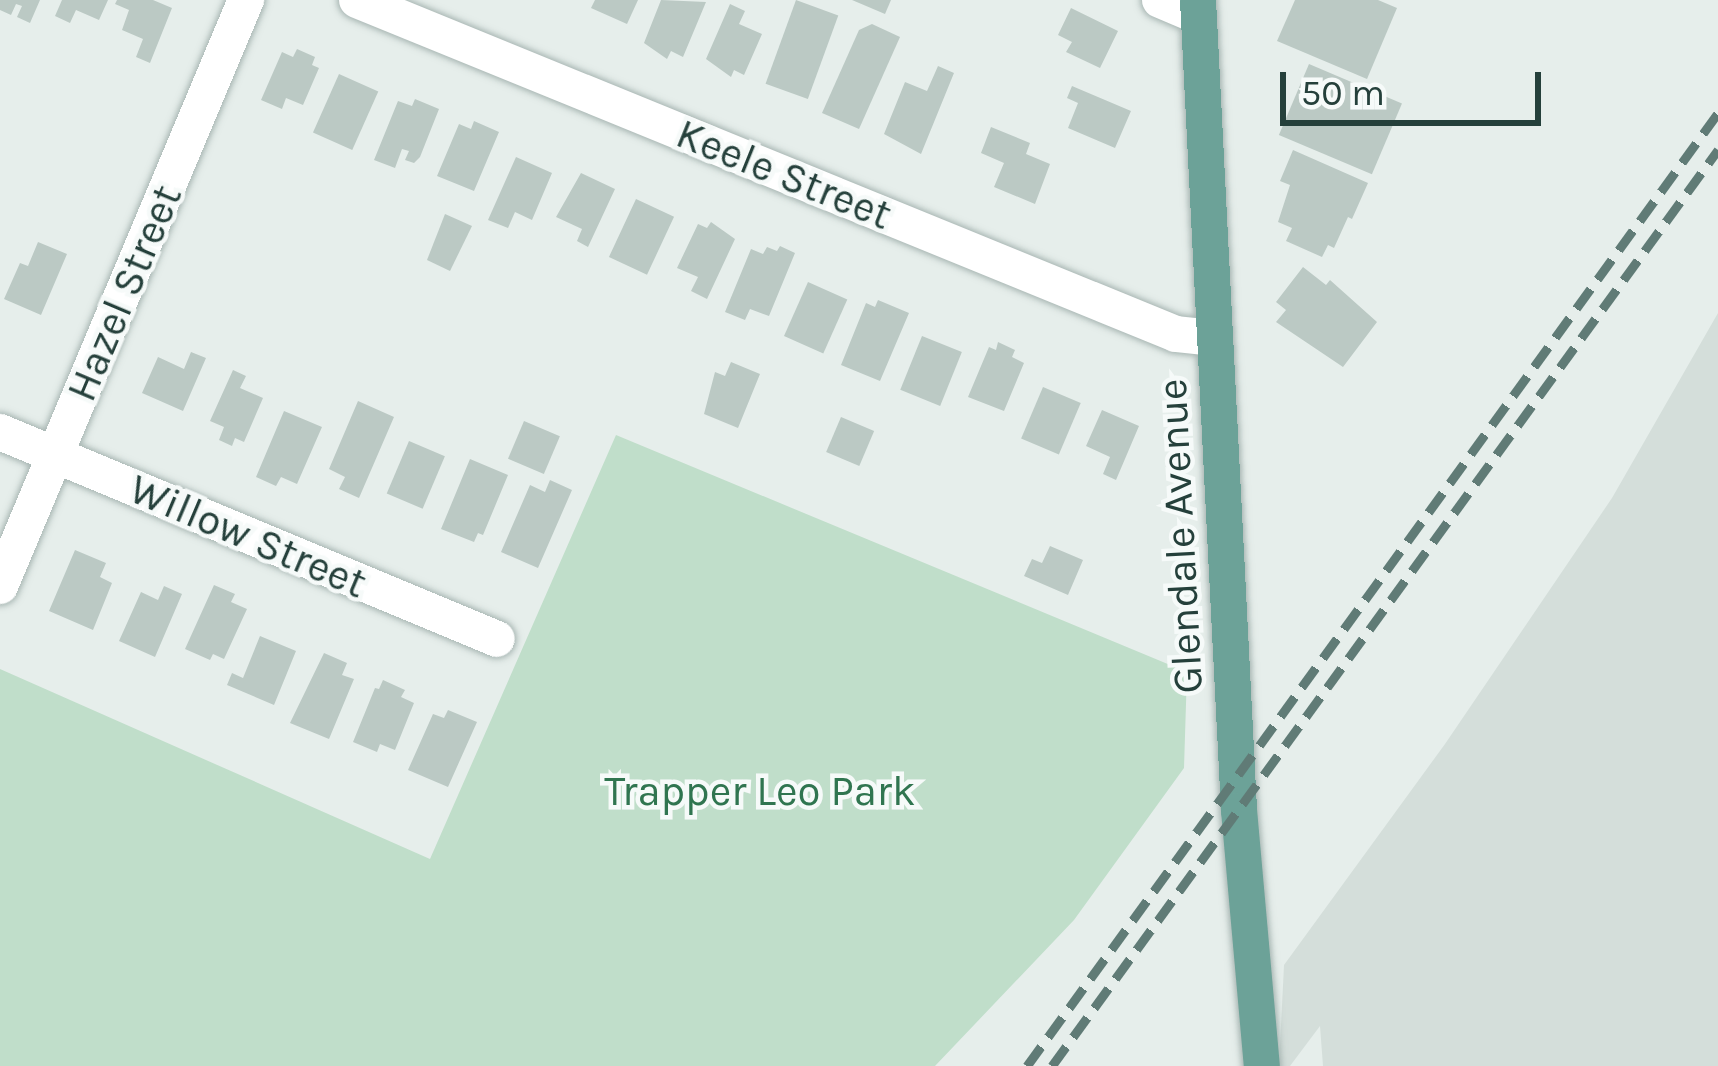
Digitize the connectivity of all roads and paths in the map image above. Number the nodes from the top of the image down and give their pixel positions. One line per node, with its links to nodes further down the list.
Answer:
1 (246, 0): 7 (street, Hazel Street)
2 (357, 0): 5 (street, Keele Street)
3 (1160, 0): 4 (street)
4 (1198, 8): 5 (main road, Glendale Avenue)
5 (1214, 338): 10 (main road, Glendale Avenue)
6 (0, 432): 7 (street, Willow Street)
7 (56, 456): 8 (street, Hazel Street); 9 (street, Willow Street)
8 (0, 586)
9 (497, 639)
10 (1262, 1066)

